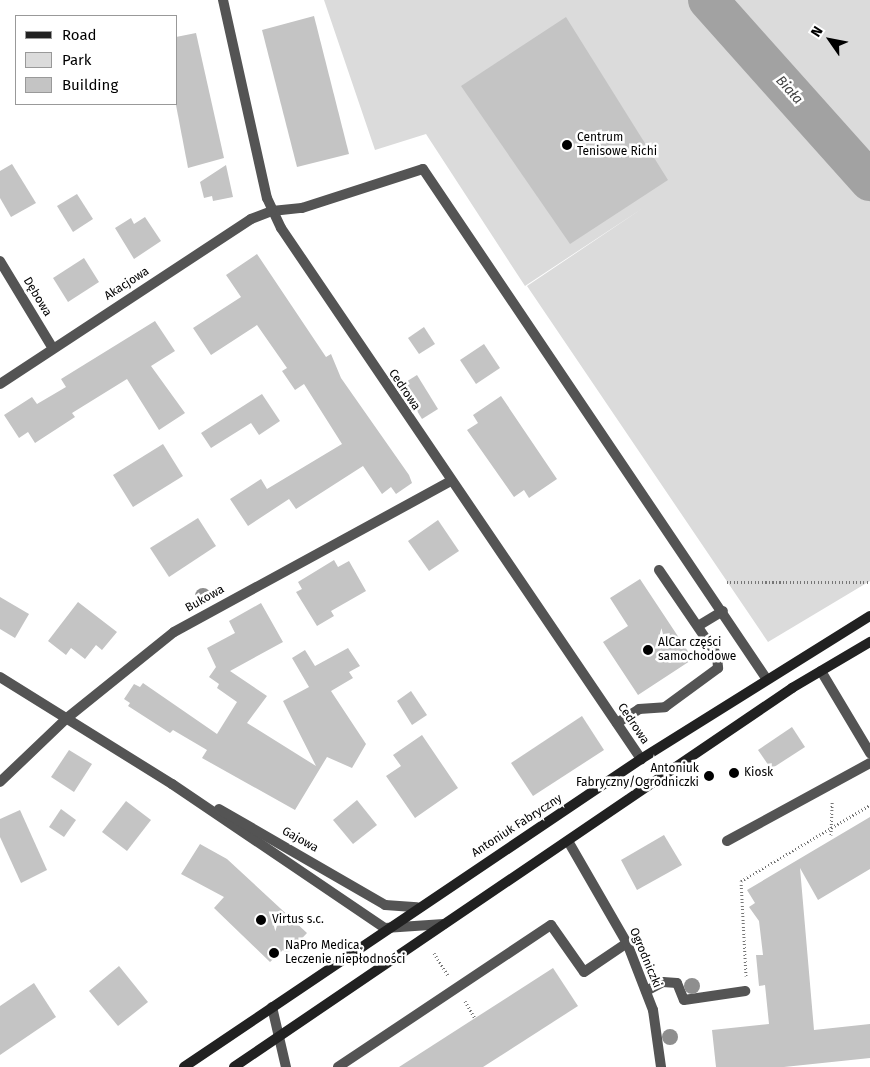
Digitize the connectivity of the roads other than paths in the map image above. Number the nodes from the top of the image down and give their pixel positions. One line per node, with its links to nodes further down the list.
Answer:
1 (223, 0): 2 (street, Cedrowa)
2 (272, 211): 4 (street, Akacjowa); 6 (street, Cedrowa); 8 (street, Akacjowa)
3 (0, 261): 4 (street, Dębowa)
4 (52, 347): 5 (street, Akacjowa)
5 (0, 384)
6 (451, 481): 15 (street, Bukowa); 16 (street, Cedrowa)
7 (659, 570): 10 (street)
8 (723, 610): 10 (street); 14 (street)
9 (870, 616): 14 (main road, Antoniuk Fabryczny)
10 (698, 626): 16 (street)
11 (870, 642): 12 (main road)
12 (821, 671): 17 (street); 22 (main road)
13 (0, 677): 15 (street, Gajowa)
14 (766, 678): 18 (main road, Antoniuk Fabryczny)
15 (67, 718): 20 (street, Bukowa); 21 (street, Gajowa)
16 (617, 723): 18 (street, Cedrowa)
17 (870, 753)
18 (641, 759): 24 (main road, Antoniuk Fabryczny)
19 (870, 763): 23 (street)
20 (0, 782)
21 (172, 784): 24 (street, Gajowa); 26 (street, Gajowa)
22 (568, 841): 25 (main road); 27 (street, Ogrodniczki)
23 (727, 841)
24 (417, 907): 26 (main road, Antoniuk Fabryczny)
25 (447, 924): 26 (street); 31 (main road)
26 (385, 928): 30 (main road, Antoniuk Fabryczny)
27 (627, 943): 28 (street, Ogrodniczki); 35 (street)
28 (646, 991): 29 (street); 36 (street, Ogrodniczki)
29 (745, 991)
30 (272, 1007): 31 (street); 32 (main road, Antoniuk Fabryczny)
31 (281, 1036): 33 (main road); 34 (street)
32 (184, 1067)
33 (234, 1067)
34 (286, 1067)
35 (338, 1067)
36 (661, 1067)

